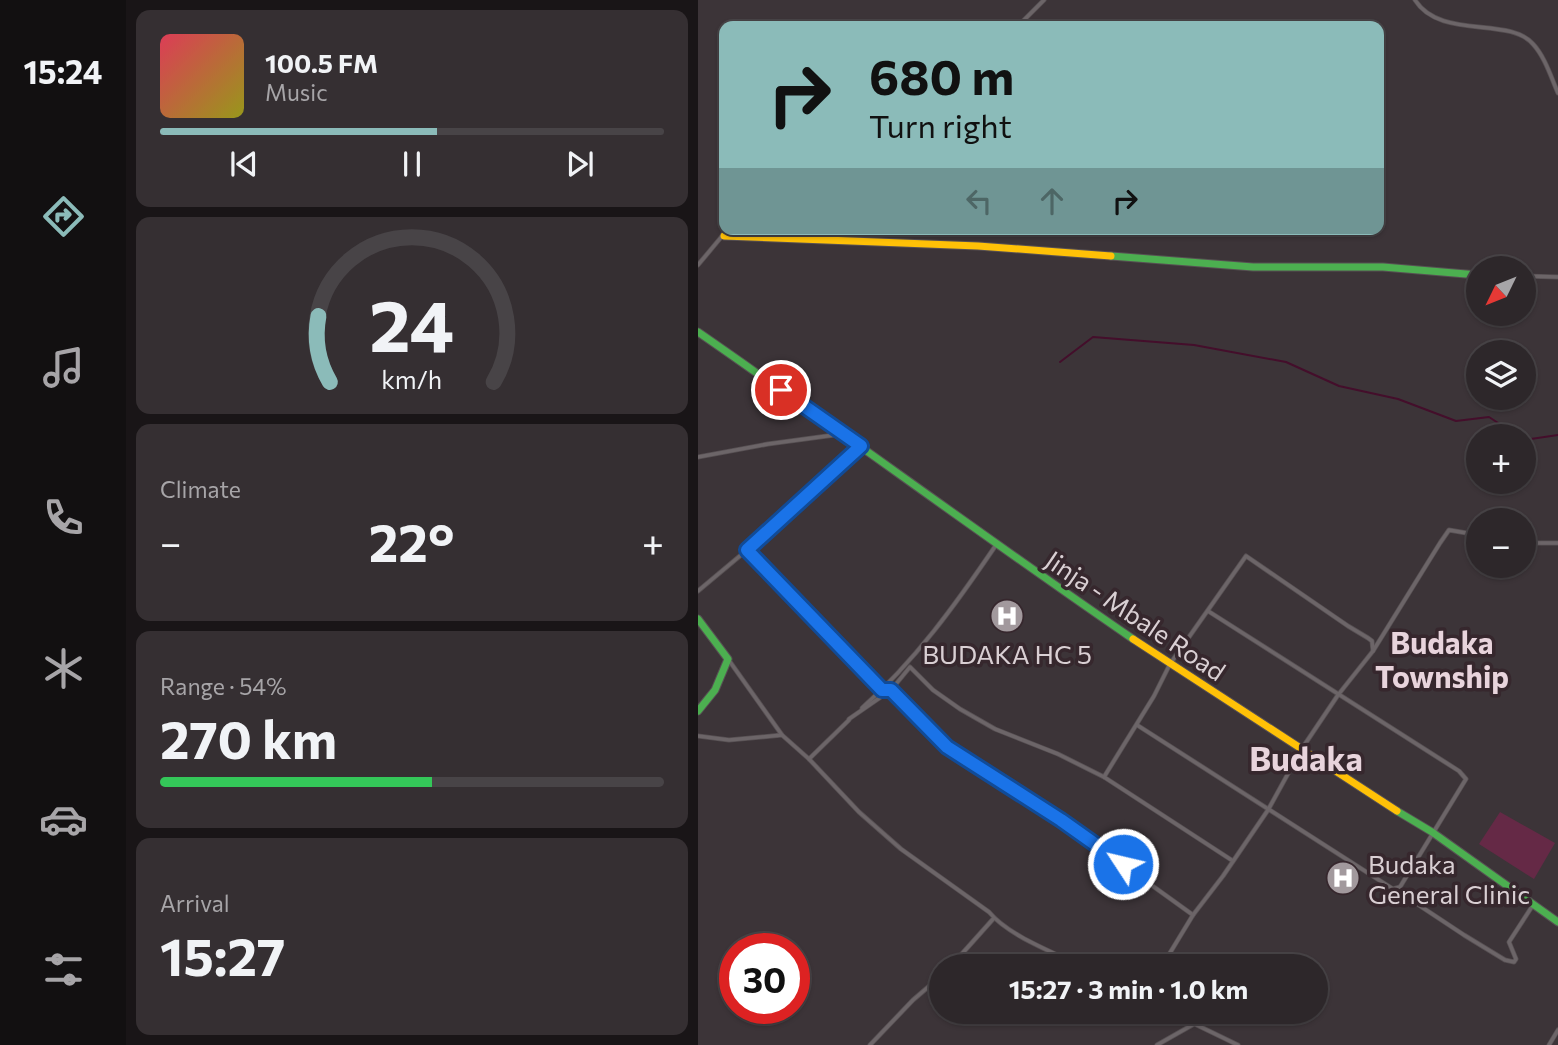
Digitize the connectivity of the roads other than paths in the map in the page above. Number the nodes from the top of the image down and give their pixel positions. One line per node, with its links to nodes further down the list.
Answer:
1 (1044, 0): 3 (street)
2 (1415, 0): 4 (street)
3 (1023, 21)
4 (1558, 93)
5 (724, 235): 7 (street)
6 (762, 235): 8 (main road)
7 (698, 265)
8 (1466, 274)
9 (1536, 276): 10 (street)
10 (1558, 277)
11 (698, 332): 12 (main road, Jinja - Mbale Road)
12 (844, 433): 13 (main road, Jinja - Mbale Road); 14 (street)
13 (861, 446): 18 (main road, Jinja - Mbale Road); 19 (street)
14 (698, 457)
15 (1466, 533): 23 (street)
16 (1536, 543): 17 (street)
17 (1558, 543)
18 (996, 545): 25 (main road, Jinja - Mbale Road); 26 (street)
19 (747, 550): 20 (street); 26 (street)
20 (698, 591)
21 (1208, 611): 23 (street); 25 (street); 28 (street)
22 (698, 619): 24 (main road)
23 (1373, 651): 28 (street)
24 (728, 659): 29 (main road); 32 (street)
25 (1170, 664): 31 (street); 34 (main road, Jinja - Mbale Road)
26 (882, 690): 27 (street); 30 (street)
27 (891, 690): 30 (street); 36 (street); 42 (street)
28 (1338, 695): 34 (street); 38 (street)
29 (698, 711)
30 (849, 719): 35 (street)
31 (1137, 725): 36 (street); 37 (street)
32 (781, 735): 33 (street); 35 (street)
33 (698, 736)
34 (1301, 750): 37 (street); 38 (main road, Jinja - Mbale Road)
35 (809, 759): 43 (street)
36 (1104, 777): 39 (street)
37 (1268, 810): 39 (street); 40 (street)
38 (1432, 832): 40 (street); 41 (main road, Jinja - Mbale Road)
39 (1233, 861): 42 (street)
40 (1396, 890): 41 (street)
41 (1533, 905): 44 (main road, Jinja - Mbale Road)
42 (1193, 915): 47 (street)
43 (995, 918): 45 (street); 46 (street)
44 (1558, 922)
45 (962, 954)
46 (1057, 954)
47 (1169, 954)
48 (929, 986): 51 (street)
49 (1194, 1024): 52 (street); 53 (street)
50 (1558, 1030): 54 (street)
51 (870, 1045)
52 (1157, 1045)
53 (1238, 1045)
54 (1549, 1045)

